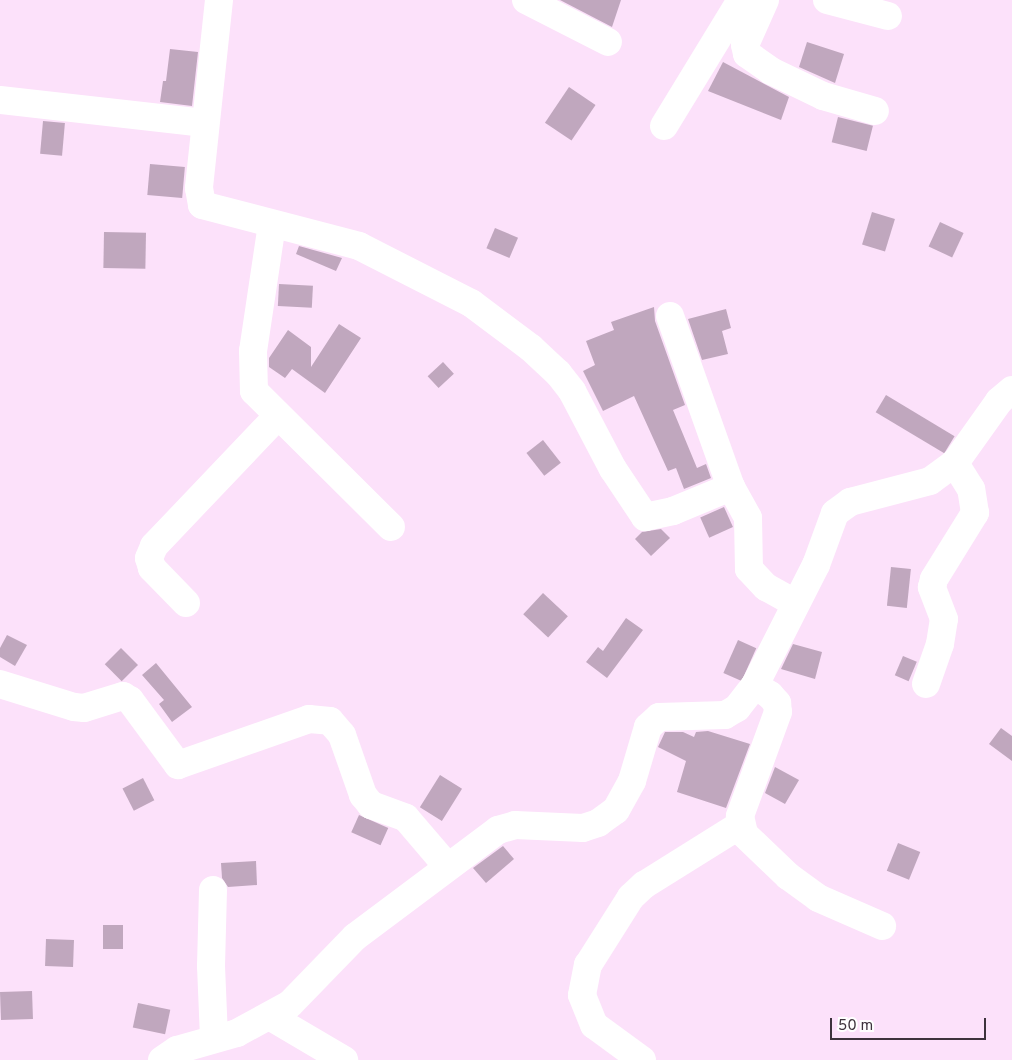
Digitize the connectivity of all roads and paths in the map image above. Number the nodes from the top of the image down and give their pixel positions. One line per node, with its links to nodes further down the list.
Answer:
1 (219, 0): 10 (street)
2 (526, 0): 7 (street)
3 (740, 0): 11 (street)
4 (765, 0): 9 (street)
5 (827, 0): 6 (street)
6 (888, 16)
7 (608, 42)
8 (0, 100): 10 (street)
9 (875, 111)
10 (205, 123): 12 (street)
11 (664, 126)
12 (272, 224): 15 (street); 17 (street)
13 (670, 316): 17 (street)
14 (1012, 390): 16 (street)
15 (278, 416): 18 (street); 19 (street)
16 (955, 463): 20 (street); 22 (street)
17 (731, 486): 20 (street)
18 (391, 527)
19 (186, 603)
20 (795, 603): 23 (street)
21 (0, 684): 25 (street)
22 (926, 684)
23 (755, 685): 24 (street); 25 (street)
24 (740, 825): 27 (street); 32 (street)
25 (447, 866): 28 (street)
26 (213, 890): 29 (street)
27 (882, 926)
28 (271, 1017): 29 (street); 31 (street)
29 (214, 1038): 30 (street)
30 (162, 1060)
31 (344, 1060)
32 (642, 1060)

